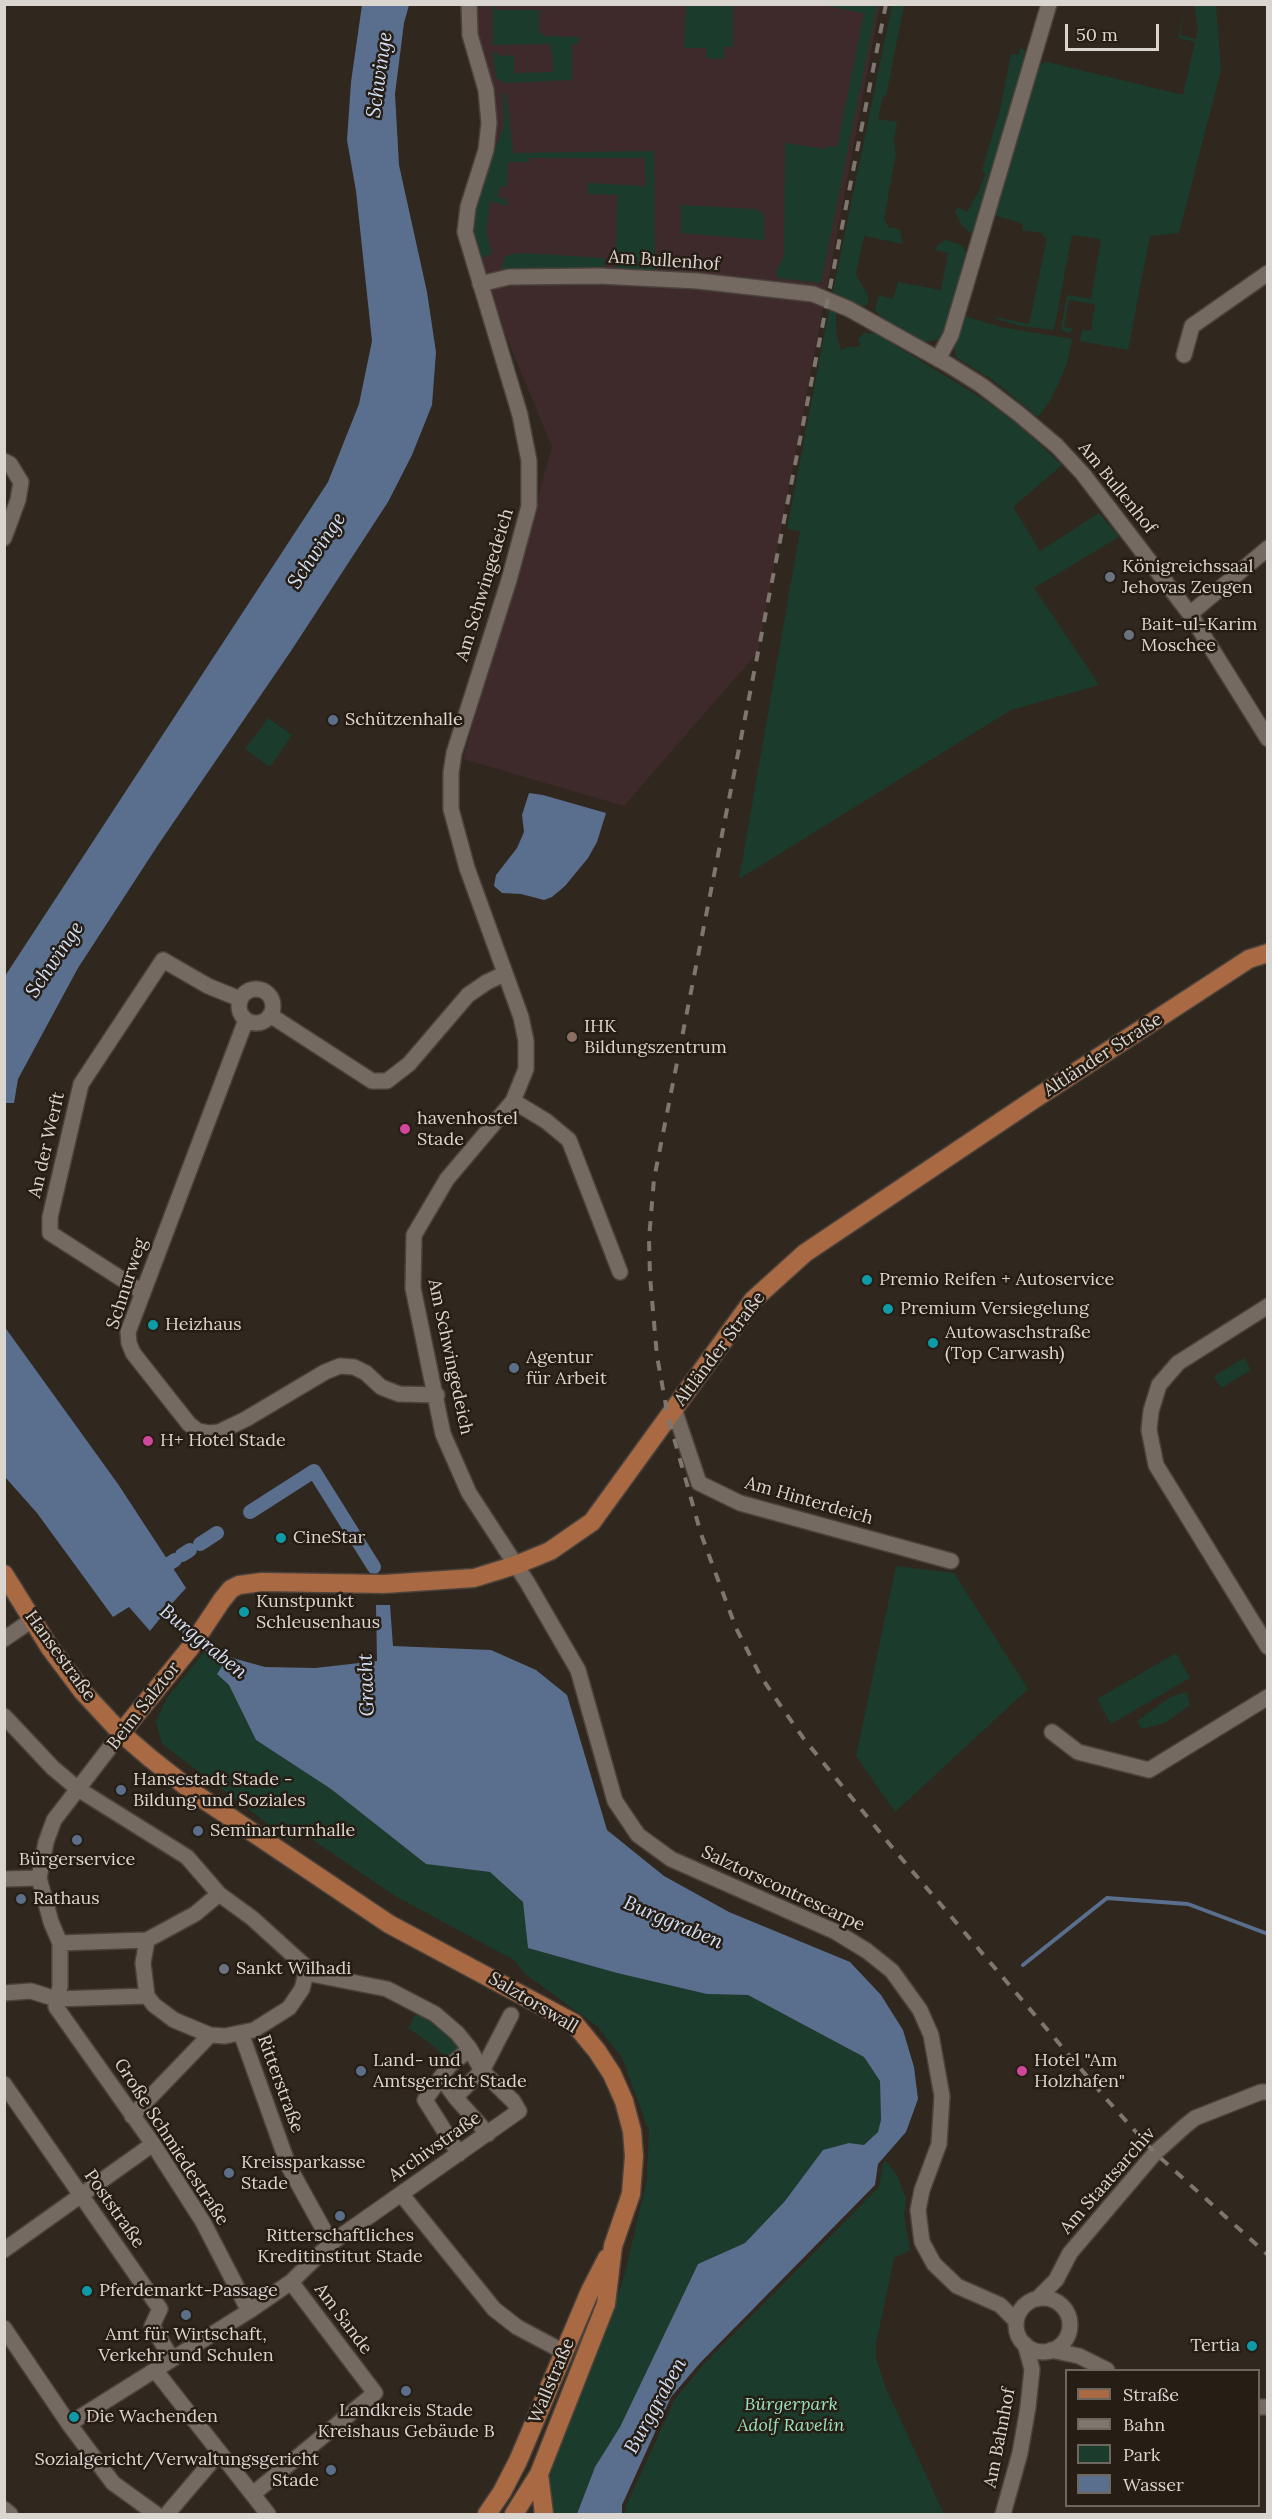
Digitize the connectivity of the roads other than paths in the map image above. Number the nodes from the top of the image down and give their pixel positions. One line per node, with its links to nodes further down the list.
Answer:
1 (469, 4): 4 (street, Am Schwingedeich)
2 (1049, 4): 6 (street)
3 (1268, 273): 5 (street)
4 (480, 284): 6 (street, Am Bullenhof); 14 (street, Am Schwingedeich)
5 (1184, 355)
6 (938, 359): 10 (street, Am Bullenhof)
7 (4, 461): 8 (street)
8 (4, 538)
9 (1268, 548): 10 (street)
10 (1190, 614): 11 (street, Am Bullenhof)
11 (1268, 739)
12 (1268, 941): 13 (main road, Altländer Straße)
13 (1261, 954): 23 (main road, Altländer Straße)
14 (504, 974): 16 (street); 18 (street, Am Schwingedeich)
15 (240, 999): 16 (street); 17 (street); 20 (street, An der Werft)
16 (270, 1015): 17 (street)
17 (246, 1020): 20 (street, Schnurweg)
18 (513, 1101): 19 (street); 22 (street, Am Schwingedeich)
19 (620, 1272)
20 (142, 1292): 22 (street, Schnurweg)
21 (1268, 1306): 30 (street)
22 (436, 1395): 25 (street, Am Schwingedeich)
23 (674, 1409): 24 (street, Am Hinterdeich); 25 (main road, Altländer Straße)
24 (951, 1561)
25 (516, 1565): 27 (main road, Altländer Straße); 66 (street, Salztorscontrescarpe)
26 (4, 1574): 28 (main road, Hansestraße)
27 (262, 1582): 34 (main road, Beim Salztor)
28 (32, 1620): 29 (street); 34 (main road, Hansestraße)
29 (4, 1639)
30 (1268, 1647)
31 (1268, 1697): 33 (street)
32 (4, 1716): 35 (street)
33 (1052, 1732)
34 (121, 1733): 35 (street, Beim Salztor); 61 (main road, Salztorswall)
35 (78, 1789): 36 (street, Beim Salztor); 38 (street)
36 (39, 1878): 37 (street); 40 (street)
37 (4, 1879)
38 (219, 1894): 39 (street); 41 (street)
39 (147, 1940): 40 (street); 43 (street)
40 (60, 1943): 44 (street)
41 (306, 1973): 46 (street); 48 (street)
42 (4, 1993): 44 (street)
43 (147, 1996): 44 (street); 47 (street)
44 (56, 1999): 54 (street, Große Schmiedestraße)
45 (511, 2015): 49 (street)
46 (241, 2033): 47 (street); 60 (street, Ritterstraße)
47 (210, 2035): 54 (street)
48 (470, 2049): 49 (street); 50 (street)
49 (482, 2071): 53 (street); 55 (street, Archivstraße)
50 (441, 2077): 53 (street); 57 (street)
51 (4, 2084): 58 (street, Poststraße)
52 (1268, 2092): 63 (street, Am Staatsarchiv)
53 (455, 2097): 55 (street)
54 (132, 2116): 56 (street, Große Schmiedestraße)
55 (488, 2133): 57 (street, Archivstraße)
56 (153, 2144): 58 (street); 68 (street, Große Schmiedestraße)
57 (459, 2154): 59 (street, Archivstraße)
58 (80, 2194): 62 (street); 76 (street, Poststraße)
59 (402, 2194): 60 (street, Archivstraße); 74 (street)
60 (331, 2243): 64 (street, Archivstraße)
61 (613, 2246): 74 (main road, Wallstraße); 77 (main road, Salztorswall)
62 (5, 2249)
63 (1056, 2280): 65 (street, Am Staatsarchiv); 67 (street)
64 (291, 2282): 68 (street, Am Sande); 84 (street, Am Sande)
65 (1033, 2301): 66 (street, Salztorscontrescarpe); 67 (street); 69 (street)
66 (1000, 2305): 69 (street, Salztorscontrescarpe)
67 (1062, 2306): 71 (street)
68 (249, 2311): 76 (street, Am Sande)
69 (1016, 2321): 72 (street)
70 (4, 2328): 81 (street)
71 (1069, 2328): 73 (street); 75 (street)
72 (1024, 2344): 73 (street); 78 (street, Am Bahnhof)
73 (1047, 2351): 75 (street); 78 (street, Am Bahnhof)
74 (564, 2352): 77 (main road); 85 (main road, Wallstraße)
75 (1079, 2356): 79 (street)
76 (172, 2359): 80 (street, Am Sande)
77 (583, 2360): 83 (main road, Salztorswall)
78 (1032, 2369): 94 (street, Am Bahnhof)
79 (1105, 2369)
80 (155, 2370): 81 (street, Am Sande); 82 (street)
81 (69, 2424): 89 (street)
82 (219, 2453): 84 (street); 90 (street)
83 (539, 2474): 87 (main road); 93 (main road)
84 (253, 2494): 91 (street)
85 (498, 2506): 92 (main road, Wallstraße)
86 (4, 2509): 88 (street)
87 (544, 2513)
88 (10, 2514)
89 (156, 2514)
90 (166, 2514)
91 (268, 2514)
92 (487, 2514)
93 (514, 2514)
94 (1003, 2514)

